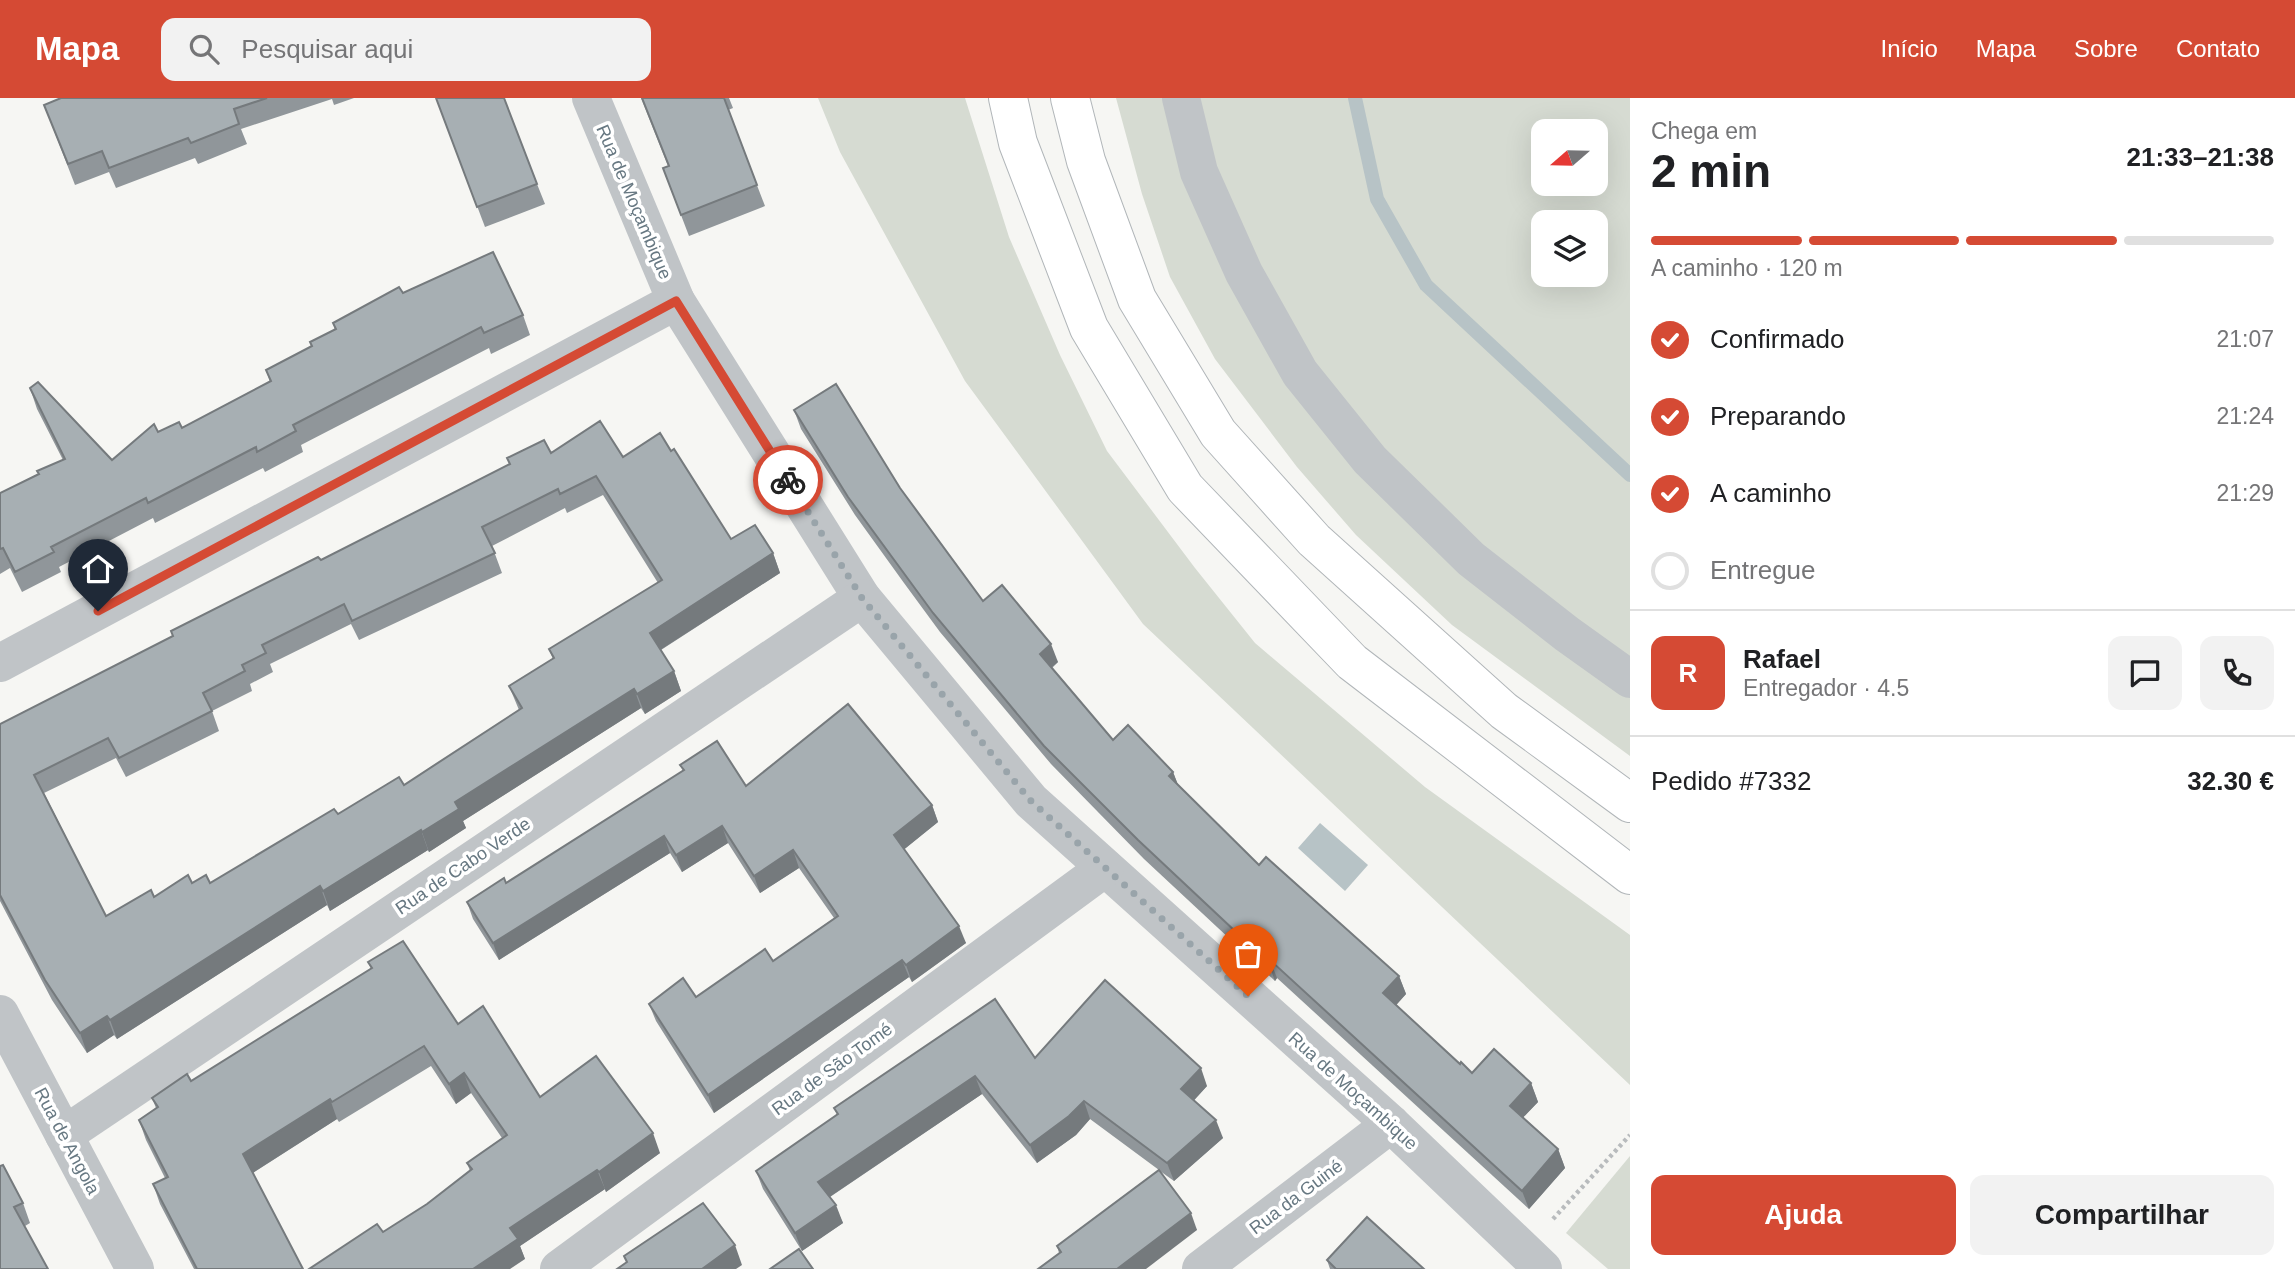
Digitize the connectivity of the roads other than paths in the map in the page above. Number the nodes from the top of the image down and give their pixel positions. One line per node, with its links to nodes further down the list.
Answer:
1 (591, 98): 5 (street, Rua de Moçambique)
2 (1008, 98): 11 (main road)
3 (1070, 98): 9 (main road)
4 (1181, 98): 8 (street)
5 (676, 301): 6 (street, Rua de Moçambique); 7 (street)
6 (862, 598): 10 (street, Rua de Moçambique); 14 (street, Rua de Cabo Verde)
7 (0, 663)
8 (1630, 680)
9 (1630, 803)
10 (1105, 868): 13 (street, Rua de Moçambique); 17 (street, Rua de São Tomé)
11 (1630, 875)
12 (0, 1014): 14 (street, Rua de Angola)
13 (1391, 1124): 15 (street, Rua de Moçambique); 18 (street, Rua da Guiné)
14 (64, 1135): 16 (street, Rua de Angola)
15 (1534, 1260)
16 (135, 1269)
17 (559, 1269)
18 (1201, 1269)

